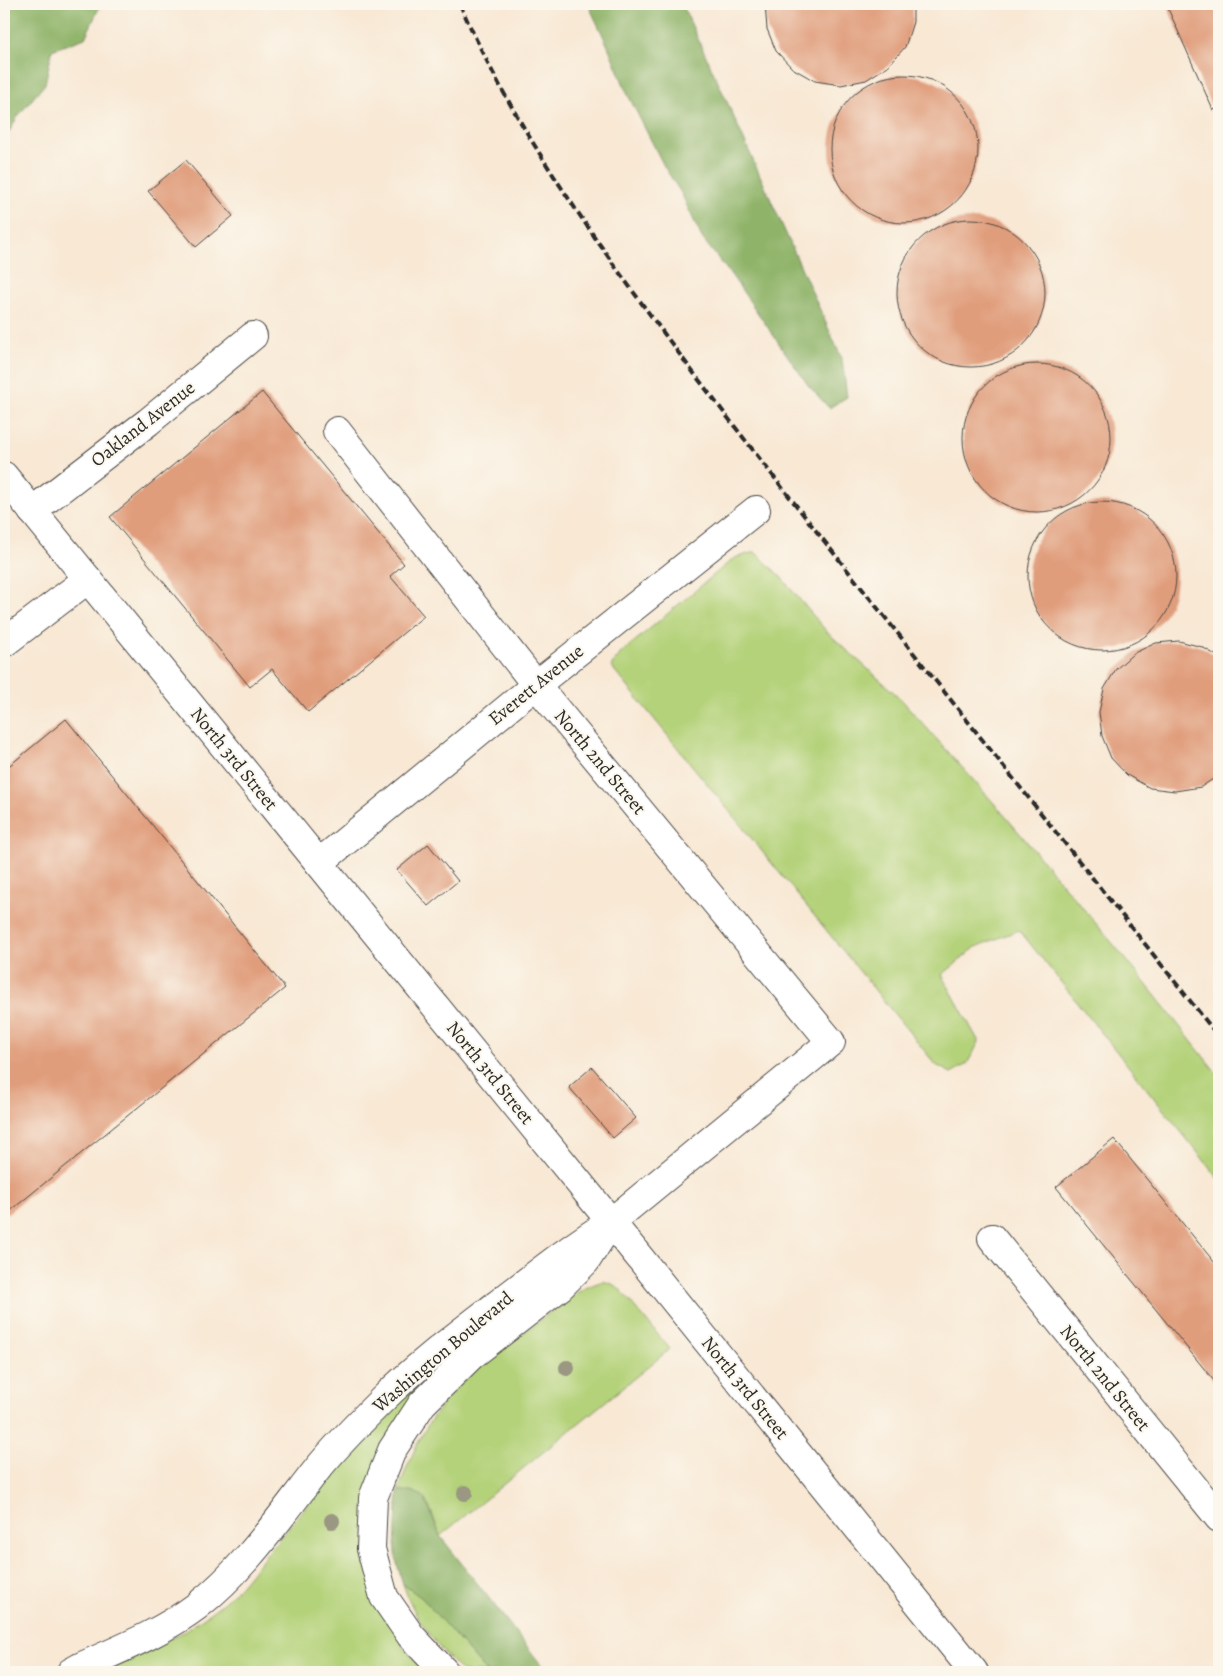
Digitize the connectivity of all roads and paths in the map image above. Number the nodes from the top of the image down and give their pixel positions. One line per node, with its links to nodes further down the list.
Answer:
1 (253, 336): 5 (main road, Oakland Avenue)
2 (337, 431): 8 (main road, North 2nd Street)
3 (4, 476): 5 (main road, North 3rd Street)
4 (756, 510): 8 (main road, Everett Avenue)
5 (32, 512): 6 (main road, North 3rd Street)
6 (88, 579): 7 (main road); 9 (main road, North 3rd Street)
7 (4, 643)
8 (536, 685): 9 (main road, Everett Avenue); 10 (main road, North 2nd Street)
9 (319, 863): 11 (main road, North 3rd Street)
10 (831, 1042): 11 (main road, Washington Boulevard)
11 (611, 1222): 14 (main road, Washington Boulevard); 15 (main road); 16 (main road, North 3rd Street)
12 (992, 1238): 13 (main road, North 2nd Street)
13 (1219, 1518)
14 (71, 1672)
15 (445, 1672)
16 (974, 1672)

